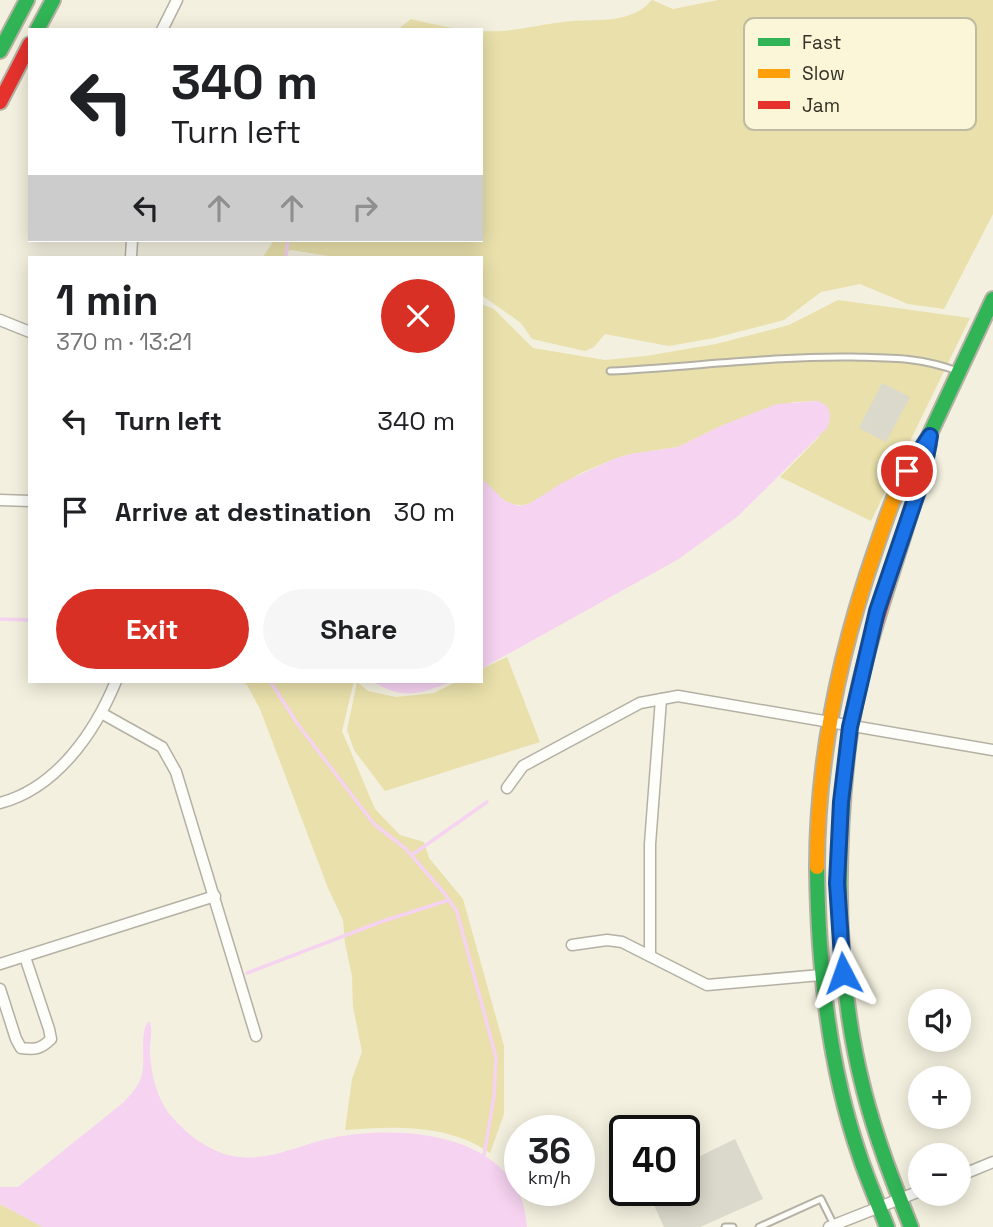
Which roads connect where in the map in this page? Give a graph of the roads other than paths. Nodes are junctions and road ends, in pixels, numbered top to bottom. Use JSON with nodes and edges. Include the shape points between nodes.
{"nodes":[{"id":1,"x":27,"y":0,"type":"edge"},
{"id":2,"x":53,"y":0,"type":"edge"},
{"id":3,"x":177,"y":0,"type":"edge"},
{"id":4,"x":38,"y":28,"type":"edge"},
{"id":5,"x":163,"y":28,"type":"edge"},
{"id":6,"x":28,"y":48,"type":"edge"},
{"id":7,"x":0,"y":51,"type":"edge"},
{"id":8,"x":0,"y":102,"type":"edge"},
{"id":9,"x":993,"y":299,"type":"edge"},
{"id":10,"x":0,"y":320,"type":"edge"},
{"id":11,"x":28,"y":331,"type":"edge"},
{"id":12,"x":610,"y":371,"type":"dead end"},
{"id":13,"x":957,"y":371,"type":"junction"},
{"id":14,"x":930,"y":436,"type":"junction"},
{"id":15,"x":0,"y":500,"type":"edge"},
{"id":16,"x":28,"y":501,"type":"edge"},
{"id":17,"x":115,"y":683,"type":"edge"},
{"id":18,"x":661,"y":699,"type":"junction"},
{"id":19,"x":103,"y":714,"type":"junction"},
{"id":20,"x":828,"y":724,"type":"junction"},
{"id":21,"x":850,"y":727,"type":"junction"},
{"id":22,"x":993,"y":750,"type":"edge"},
{"id":23,"x":507,"y":788,"type":"dead end"},
{"id":24,"x":0,"y":803,"type":"edge"},
{"id":25,"x":215,"y":896,"type":"junction"},
{"id":26,"x":572,"y":945,"type":"dead end"},
{"id":27,"x":650,"y":956,"type":"junction"},
{"id":28,"x":24,"y":957,"type":"junction"},
{"id":29,"x":0,"y":964,"type":"edge"},
{"id":30,"x":843,"y":973,"type":"junction"},
{"id":31,"x":822,"y":974,"type":"junction"},
{"id":32,"x":0,"y":989,"type":"edge"},
{"id":33,"x":256,"y":1036,"type":"dead end"},
{"id":34,"x":993,"y":1162,"type":"edge"},
{"id":35,"x":971,"y":1171,"type":"edge"},
{"id":36,"x":908,"y":1196,"type":"edge"},
{"id":37,"x":898,"y":1200,"type":"junction"},
{"id":38,"x":878,"y":1208,"type":"junction"},
{"id":39,"x":831,"y":1226,"type":"edge"},
{"id":40,"x":725,"y":1227,"type":"edge"},
{"id":41,"x":733,"y":1227,"type":"edge"},
{"id":42,"x":759,"y":1227,"type":"edge"},
{"id":43,"x":887,"y":1227,"type":"edge"},
{"id":44,"x":911,"y":1227,"type":"edge"}],
"edges":[{"from":1,"to":7,"type":"street"},
{"from":2,"to":4,"type":"street"},
{"from":3,"to":5,"type":"street"},
{"from":6,"to":8,"type":"street"},
{"from":9,"to":13,"type":"street"},
{"from":10,"to":11,"type":"street"},
{"from":12,"to":13,"type":"lane","via":[[780,357],[929,360]]},
{"from":13,"to":14,"type":"street"},
{"from":14,"to":20,"type":"street","via":[[907,471],[855,612]]},
{"from":14,"to":21,"type":"street","via":[[922,479],[877,611]]},
{"from":15,"to":16,"type":"street"},
{"from":17,"to":19,"type":"street"},
{"from":18,"to":20,"type":"street","via":[[678,696]]},
{"from":18,"to":23,"type":"street","via":[[640,703],[523,766]]},
{"from":18,"to":27,"type":"street","via":[[650,844]]},
{"from":19,"to":24,"type":"street","via":[[48,779]]},
{"from":19,"to":25,"type":"street","via":[[162,747],[176,772]]},
{"from":20,"to":21,"type":"street"},
{"from":20,"to":31,"type":"street","via":[[818,797]]},
{"from":21,"to":22,"type":"street"},
{"from":21,"to":30,"type":"street","via":[[837,883]]},
{"from":25,"to":28,"type":"street"},
{"from":25,"to":33,"type":"street"},
{"from":26,"to":27,"type":"street","via":[[622,942]]},
{"from":27,"to":31,"type":"street","via":[[707,985]]},
{"from":28,"to":29,"type":"street"},
{"from":28,"to":32,"type":"street","via":[[49,1029],[51,1039],[43,1047],[21,1048]]},
{"from":30,"to":31,"type":"street"},
{"from":30,"to":37,"type":"street","via":[[853,1043]]},
{"from":31,"to":38,"type":"street","via":[[831,1042]]},
{"from":34,"to":35,"type":"street"},
{"from":36,"to":37,"type":"street"},
{"from":37,"to":38,"type":"street"},
{"from":37,"to":44,"type":"street"},
{"from":38,"to":39,"type":"street"},
{"from":38,"to":43,"type":"street"},
{"from":39,"to":42,"type":"lane","via":[[821,1199]]},
{"from":40,"to":41,"type":"lane"}]}
